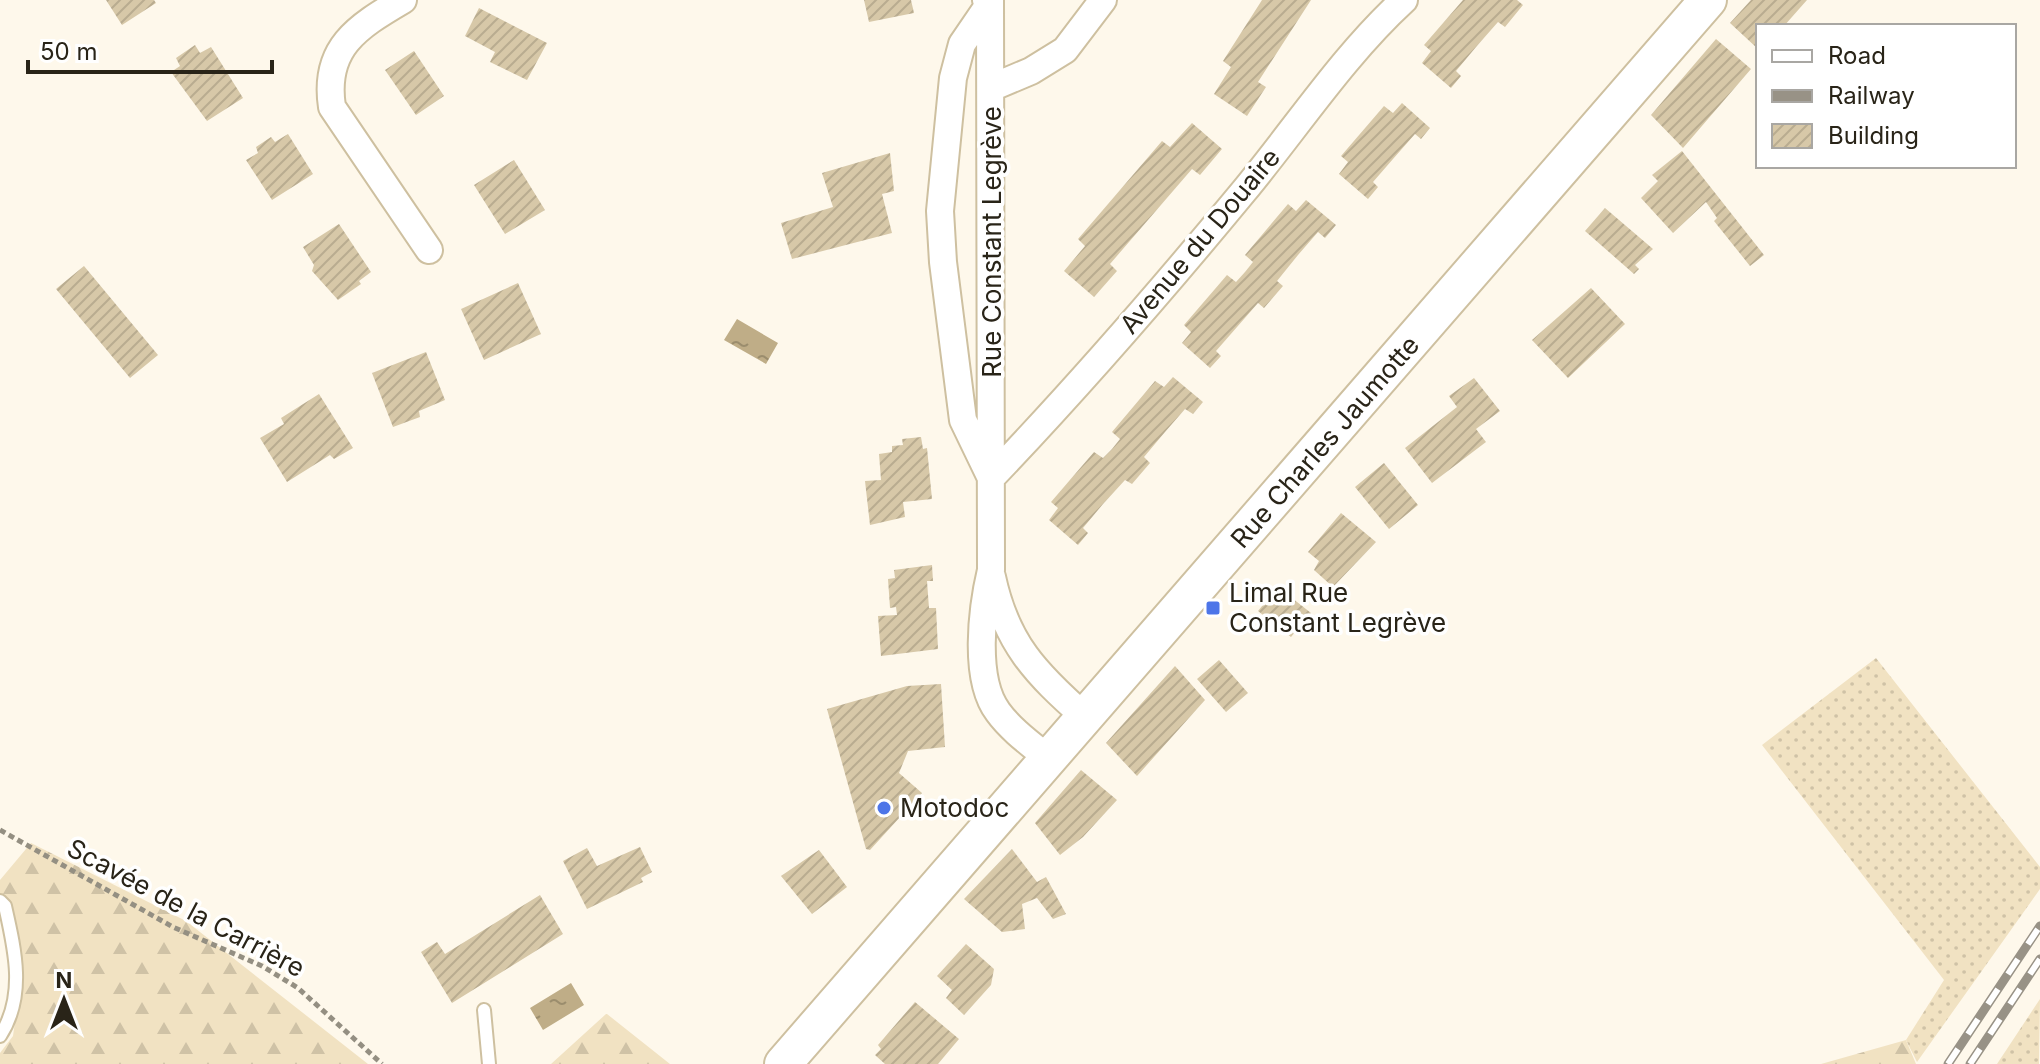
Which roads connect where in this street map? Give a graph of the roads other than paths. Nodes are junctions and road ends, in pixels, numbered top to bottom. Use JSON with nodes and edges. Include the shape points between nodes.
{"nodes":[{"id":1,"x":403,"y":0,"type":"edge"},
{"id":2,"x":1103,"y":0,"type":"edge"},
{"id":3,"x":1382,"y":0,"type":"edge"},
{"id":4,"x":1404,"y":0,"type":"edge"},
{"id":5,"x":1708,"y":0,"type":"edge"},
{"id":6,"x":988,"y":2,"type":"edge"},
{"id":7,"x":1373,"y":28,"type":"junction"},
{"id":8,"x":993,"y":87,"type":"junction"},
{"id":9,"x":429,"y":250,"type":"dead end"},
{"id":10,"x":991,"y":478,"type":"junction"},
{"id":11,"x":991,"y":570,"type":"junction"},
{"id":12,"x":1085,"y":717,"type":"junction"},
{"id":13,"x":1049,"y":759,"type":"junction"},
{"id":14,"x":0,"y":901,"type":"edge"},
{"id":15,"x":484,"y":1010,"type":"dead end"},
{"id":16,"x":0,"y":1036,"type":"edge"},
{"id":17,"x":489,"y":1064,"type":"edge"},
{"id":18,"x":783,"y":1064,"type":"edge"}],
"edges":[{"from":1,"to":9,"type":"street","via":[[343,44],[328,79],[332,107]]},
{"from":2,"to":8,"type":"street","via":[[1065,50]]},
{"from":3,"to":7,"type":"street"},
{"from":4,"to":7,"type":"street","name":"Avenue du Douaire"},
{"from":5,"to":12,"type":"main road","name":"Rue Charles Jaumotte"},
{"from":6,"to":8,"type":"street","name":"Rue Constant Legrève"},
{"from":6,"to":10,"type":"street","name":"Rue Constant Legrève","via":[[962,44],[953,78],[940,211],[963,420]]},
{"from":7,"to":10,"type":"street","name":"Avenue du Douaire","via":[[1244,191]]},
{"from":8,"to":10,"type":"street","name":"Rue Constant Legrève"},
{"from":10,"to":11,"type":"street","name":"Rue Constant Legrève"},
{"from":11,"to":12,"type":"street","name":"Rue Constant Legrève","via":[[1018,648]]},
{"from":11,"to":13,"type":"street","name":"Rue Constant Legrève","via":[[984,601],[987,690],[997,712]]},
{"from":12,"to":13,"type":"main road","name":"Rue Charles Jaumotte"},
{"from":13,"to":18,"type":"main road","name":"Rue Charles Jaumotte"},
{"from":14,"to":16,"type":"lane","via":[[18,964],[11,1019]]},
{"from":15,"to":17,"type":"lane"}]}
